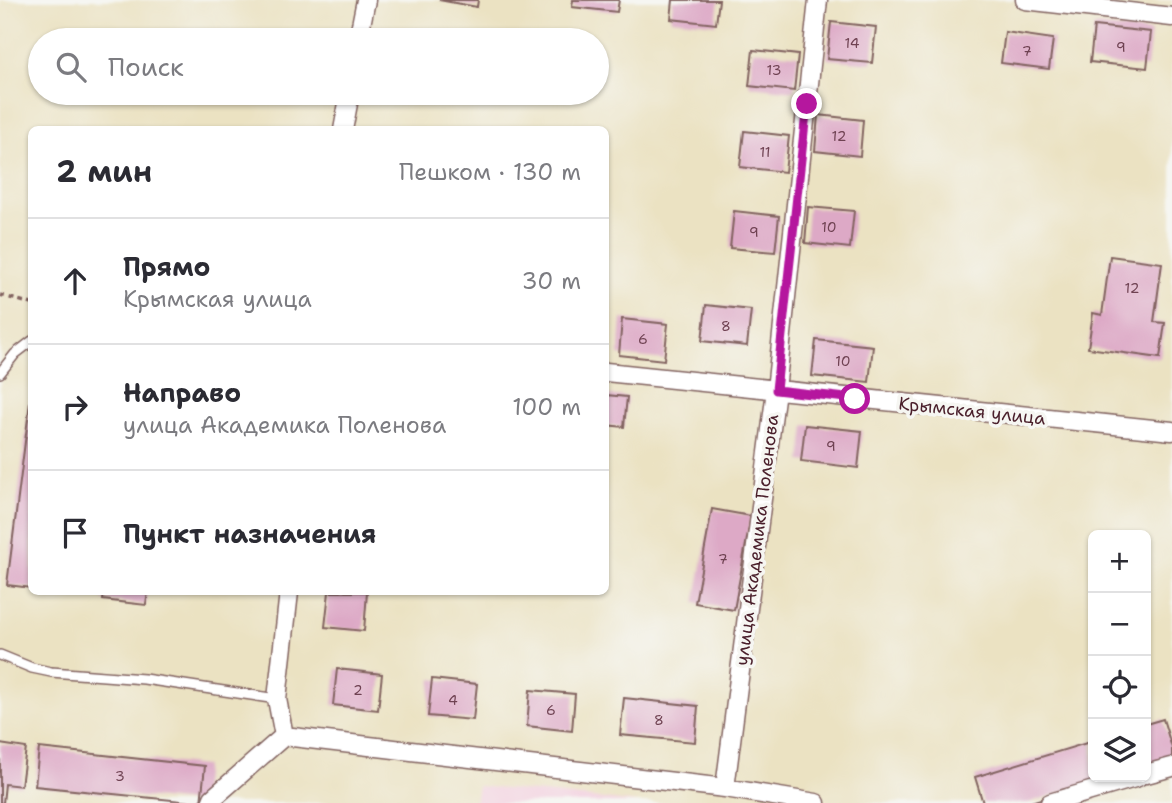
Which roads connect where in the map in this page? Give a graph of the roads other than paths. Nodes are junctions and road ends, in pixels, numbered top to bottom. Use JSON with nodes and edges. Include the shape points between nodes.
{"nodes":[{"id":1,"x":366,"y":0,"type":"edge"},
{"id":2,"x":818,"y":0,"type":"edge"},
{"id":3,"x":1025,"y":0,"type":"edge"},
{"id":4,"x":1172,"y":16,"type":"edge"},
{"id":5,"x":360,"y":28,"type":"edge"},
{"id":6,"x":347,"y":105,"type":"edge"},
{"id":7,"x":344,"y":126,"type":"edge"},
{"id":8,"x":28,"y":344,"type":"edge"},
{"id":9,"x":609,"y":372,"type":"edge"},
{"id":10,"x":0,"y":373,"type":"edge"},
{"id":11,"x":776,"y":390,"type":"junction"},
{"id":12,"x":1172,"y":431,"type":"edge"},
{"id":13,"x":289,"y":595,"type":"edge"},
{"id":14,"x":0,"y":655,"type":"edge"},
{"id":15,"x":277,"y":699,"type":"junction"},
{"id":16,"x":284,"y":736,"type":"junction"},
{"id":17,"x":1172,"y":767,"type":"edge"},
{"id":18,"x":1151,"y":773,"type":"edge"},
{"id":19,"x":1121,"y":782,"type":"edge"},
{"id":20,"x":725,"y":789,"type":"junction"},
{"id":21,"x":211,"y":803,"type":"edge"},
{"id":22,"x":816,"y":803,"type":"edge"},
{"id":23,"x":1050,"y":803,"type":"edge"}],
"edges":[{"from":1,"to":5,"type":"street"},
{"from":2,"to":11,"type":"street","name":"улица Академика Поленова"},
{"from":3,"to":4,"type":"street"},
{"from":6,"to":7,"type":"street"},
{"from":8,"to":10,"type":"lane"},
{"from":9,"to":11,"type":"street","name":"Крымская улица"},
{"from":11,"to":12,"type":"street","name":"Крымская улица"},
{"from":11,"to":20,"type":"street","name":"улица Академика Поленова"},
{"from":13,"to":15,"type":"street"},
{"from":14,"to":15,"type":"lane","via":[[51,672],[144,679]]},
{"from":15,"to":16,"type":"street"},
{"from":16,"to":20,"type":"street"},
{"from":16,"to":21,"type":"street"},
{"from":17,"to":18,"type":"street"},
{"from":19,"to":23,"type":"street"},
{"from":20,"to":22,"type":"street"}]}
